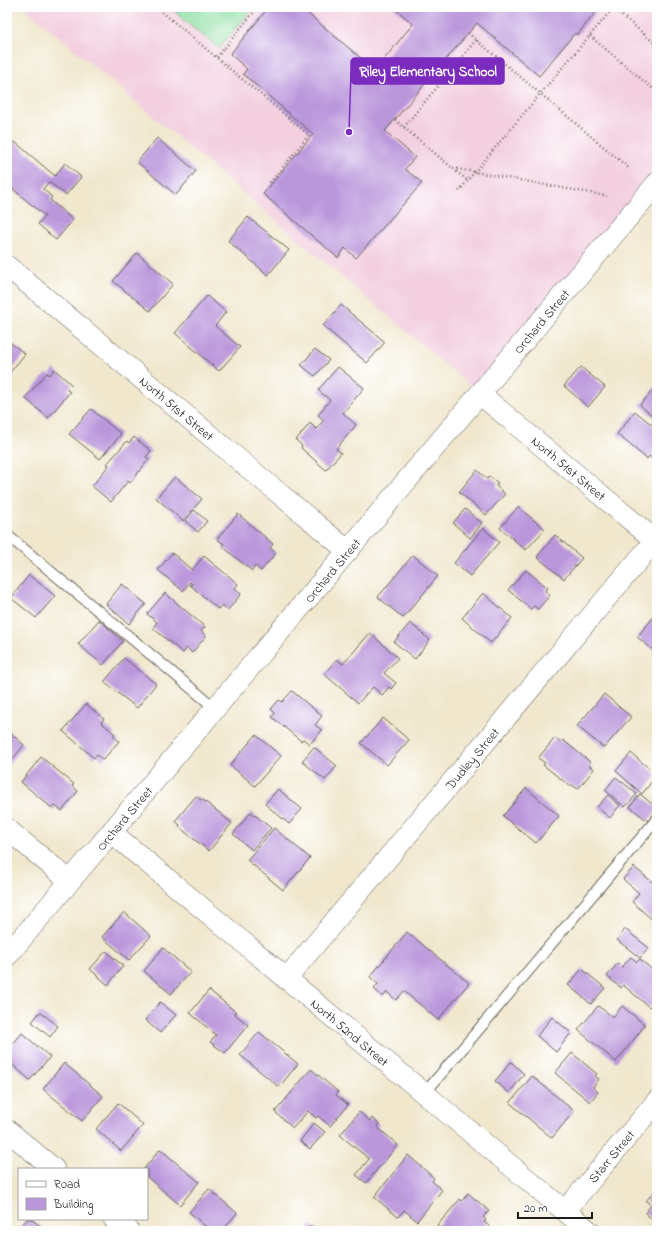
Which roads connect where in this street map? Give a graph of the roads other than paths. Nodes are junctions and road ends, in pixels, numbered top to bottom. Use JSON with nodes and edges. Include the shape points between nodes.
{"nodes":[{"id":1,"x":657,"y":183,"type":"edge"},
{"id":2,"x":7,"y":266,"type":"edge"},
{"id":3,"x":480,"y":394,"type":"junction"},
{"id":4,"x":7,"y":535,"type":"edge"},
{"id":5,"x":656,"y":540,"type":"edge"},
{"id":6,"x":348,"y":551,"type":"junction"},
{"id":7,"x":215,"y":708,"type":"junction"},
{"id":8,"x":657,"y":819,"type":"edge"},
{"id":9,"x":7,"y":829,"type":"edge"},
{"id":10,"x":111,"y":832,"type":"junction"},
{"id":11,"x":70,"y":881,"type":"junction"},
{"id":12,"x":7,"y":956,"type":"edge"},
{"id":13,"x":286,"y":979,"type":"junction"},
{"id":14,"x":424,"y":1094,"type":"junction"},
{"id":15,"x":657,"y":1101,"type":"edge"},
{"id":16,"x":7,"y":1130,"type":"edge"},
{"id":17,"x":53,"y":1168,"type":"edge"},
{"id":18,"x":565,"y":1211,"type":"junction"},
{"id":19,"x":115,"y":1220,"type":"edge"},
{"id":20,"x":128,"y":1231,"type":"edge"},
{"id":21,"x":589,"y":1231,"type":"edge"}],
"edges":[{"from":1,"to":3,"type":"street","name":"Orchard Street"},
{"from":2,"to":6,"type":"street","name":"North 51st Street"},
{"from":3,"to":5,"type":"street","name":"North 51st Street"},
{"from":3,"to":6,"type":"street","name":"Orchard Street"},
{"from":4,"to":7,"type":"lane"},
{"from":5,"to":13,"type":"street","name":"Dudley Street"},
{"from":6,"to":7,"type":"street","name":"Orchard Street"},
{"from":7,"to":10,"type":"street","name":"Orchard Street"},
{"from":8,"to":14,"type":"lane"},
{"from":9,"to":11,"type":"street"},
{"from":10,"to":11,"type":"street","name":"Orchard Street"},
{"from":10,"to":13,"type":"street","name":"North 52nd Street"},
{"from":11,"to":12,"type":"street","name":"Orchard Street"},
{"from":13,"to":14,"type":"street","name":"North 52nd Street"},
{"from":14,"to":18,"type":"street","name":"North 52nd Street"},
{"from":15,"to":18,"type":"street","name":"Starr Street"},
{"from":16,"to":17,"type":"street"},
{"from":18,"to":21,"type":"street","name":"North 52nd Street"},
{"from":19,"to":20,"type":"street"}]}
